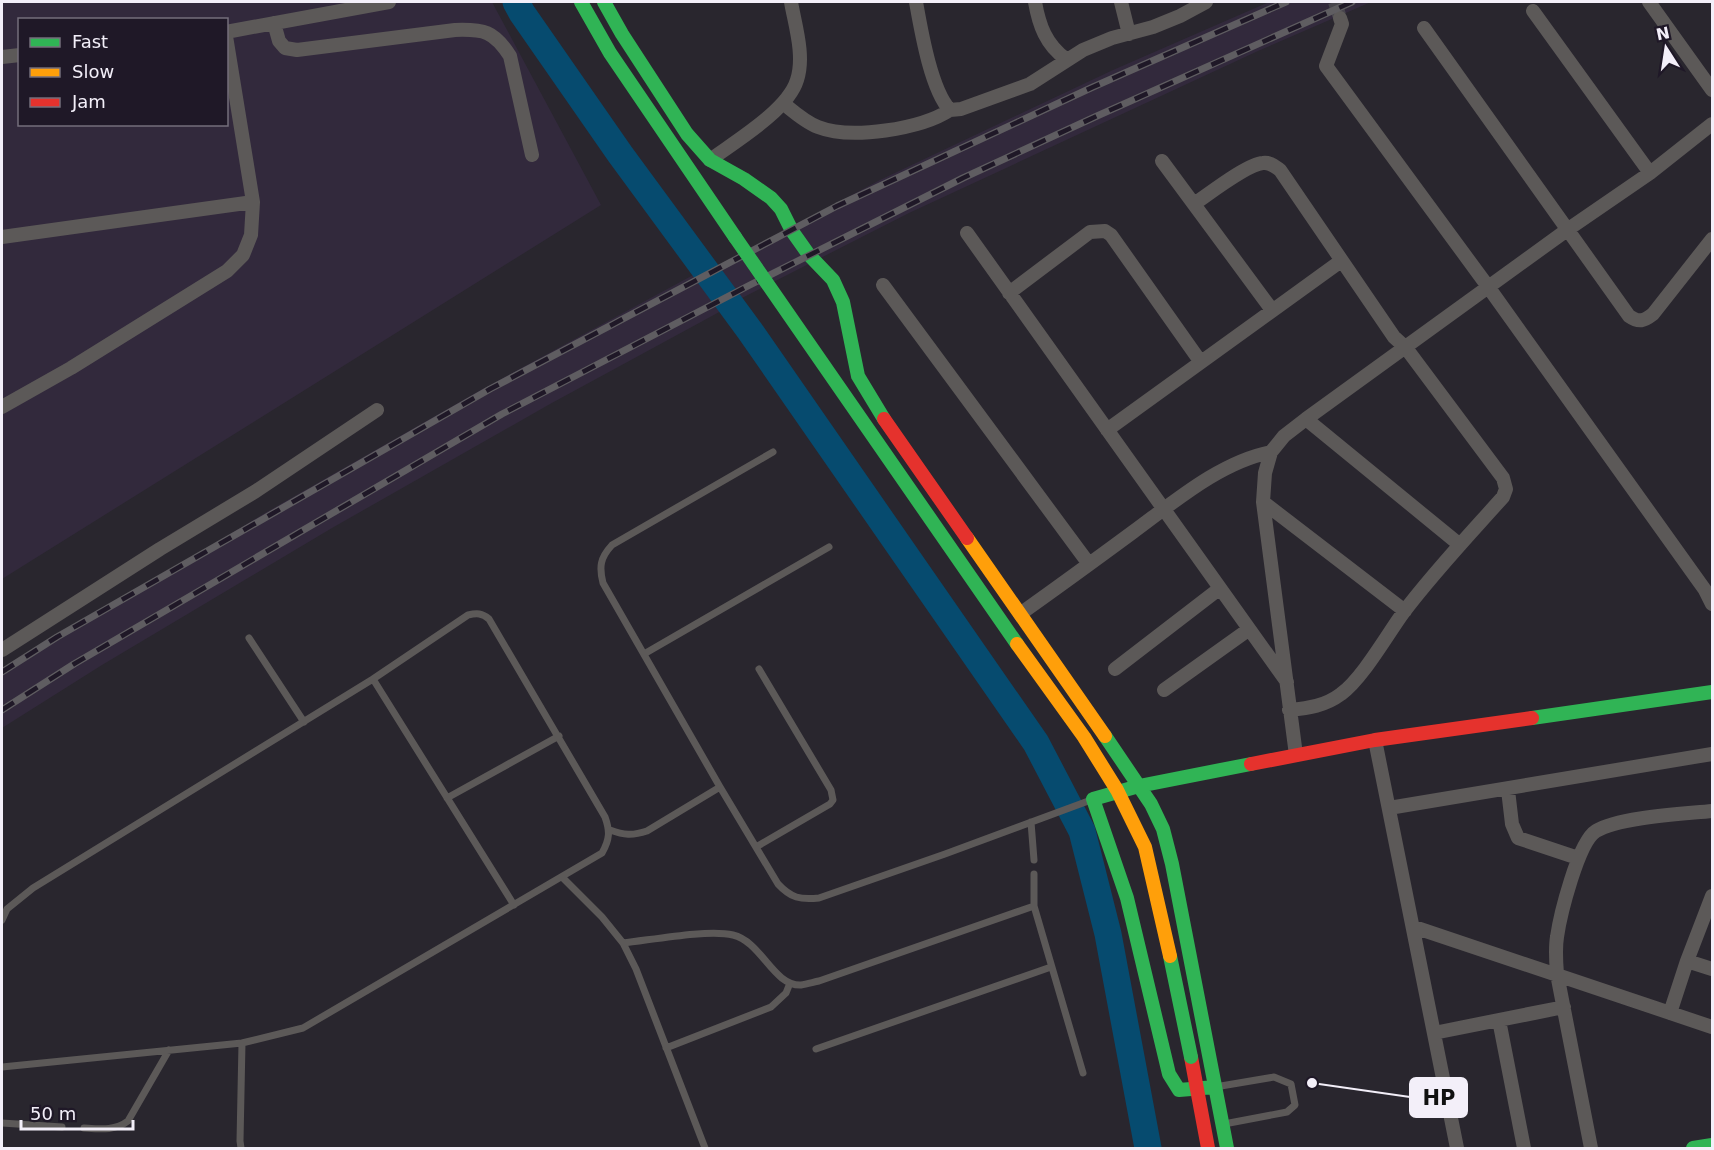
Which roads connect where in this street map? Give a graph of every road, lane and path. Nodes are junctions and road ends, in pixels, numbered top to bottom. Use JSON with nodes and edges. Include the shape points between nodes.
{"nodes":[{"id":1,"x":389,"y":2,"type":"edge"},
{"id":2,"x":581,"y":2,"type":"edge"},
{"id":3,"x":604,"y":2,"type":"edge"},
{"id":4,"x":791,"y":2,"type":"edge"},
{"id":5,"x":916,"y":2,"type":"edge"},
{"id":6,"x":1035,"y":2,"type":"edge"},
{"id":7,"x":1121,"y":2,"type":"edge"},
{"id":8,"x":1206,"y":2,"type":"edge"},
{"id":9,"x":1649,"y":2,"type":"edge"},
{"id":10,"x":1533,"y":11,"type":"dead end"},
{"id":11,"x":1340,"y":18,"type":"tunnel mouth"},
{"id":12,"x":274,"y":23,"type":"junction"},
{"id":13,"x":1424,"y":28,"type":"dead end"},
{"id":14,"x":228,"y":34,"type":"edge"},
{"id":15,"x":1129,"y":34,"type":"junction"},
{"id":16,"x":228,"y":46,"type":"edge"},
{"id":17,"x":18,"y":55,"type":"edge"},
{"id":18,"x":2,"y":57,"type":"edge"},
{"id":19,"x":1066,"y":59,"type":"junction"},
{"id":20,"x":1713,"y":90,"type":"edge"},
{"id":21,"x":783,"y":104,"type":"junction"},
{"id":22,"x":950,"y":110,"type":"junction"},
{"id":23,"x":1713,"y":124,"type":"edge"},
{"id":24,"x":532,"y":155,"type":"dead end"},
{"id":25,"x":710,"y":160,"type":"junction"},
{"id":26,"x":1162,"y":161,"type":"dead end"},
{"id":27,"x":1650,"y":173,"type":"junction"},
{"id":28,"x":253,"y":202,"type":"junction"},
{"id":29,"x":1194,"y":204,"type":"junction"},
{"id":30,"x":1567,"y":230,"type":"junction"},
{"id":31,"x":967,"y":233,"type":"dead end"},
{"id":32,"x":2,"y":237,"type":"edge"},
{"id":33,"x":1713,"y":239,"type":"edge"},
{"id":34,"x":1341,"y":261,"type":"junction"},
{"id":35,"x":883,"y":285,"type":"dead end"},
{"id":36,"x":1489,"y":288,"type":"junction"},
{"id":37,"x":1009,"y":293,"type":"junction"},
{"id":38,"x":1272,"y":310,"type":"junction"},
{"id":39,"x":1406,"y":348,"type":"junction"},
{"id":40,"x":1200,"y":362,"type":"junction"},
{"id":41,"x":2,"y":407,"type":"edge"},
{"id":42,"x":377,"y":410,"type":"dead end"},
{"id":43,"x":1306,"y":419,"type":"junction"},
{"id":44,"x":1107,"y":430,"type":"junction"},
{"id":45,"x":773,"y":452,"type":"dead end"},
{"id":46,"x":1271,"y":452,"type":"junction"},
{"id":47,"x":1263,"y":502,"type":"junction"},
{"id":48,"x":1164,"y":509,"type":"junction"},
{"id":49,"x":1460,"y":545,"type":"junction"},
{"id":50,"x":829,"y":547,"type":"dead end"},
{"id":51,"x":1089,"y":564,"type":"junction"},
{"id":52,"x":1219,"y":590,"type":"junction"},
{"id":53,"x":1713,"y":604,"type":"edge"},
{"id":54,"x":1405,"y":611,"type":"junction"},
{"id":55,"x":1020,"y":614,"type":"junction"},
{"id":56,"x":1248,"y":630,"type":"junction"},
{"id":57,"x":249,"y":638,"type":"dead end"},
{"id":58,"x":2,"y":651,"type":"edge"},
{"id":59,"x":644,"y":654,"type":"junction"},
{"id":60,"x":759,"y":669,"type":"dead end"},
{"id":61,"x":1115,"y":669,"type":"dead end"},
{"id":62,"x":373,"y":679,"type":"junction"},
{"id":63,"x":1287,"y":682,"type":"junction"},
{"id":64,"x":1164,"y":690,"type":"dead end"},
{"id":65,"x":1713,"y":692,"type":"edge"},
{"id":66,"x":1289,"y":710,"type":"junction"},
{"id":67,"x":304,"y":722,"type":"junction"},
{"id":68,"x":558,"y":736,"type":"junction"},
{"id":69,"x":1375,"y":740,"type":"junction"},
{"id":70,"x":1713,"y":754,"type":"edge"},
{"id":71,"x":1296,"y":755,"type":"junction"},
{"id":72,"x":1139,"y":786,"type":"junction"},
{"id":73,"x":720,"y":787,"type":"junction"},
{"id":74,"x":1508,"y":790,"type":"junction"},
{"id":75,"x":447,"y":798,"type":"junction"},
{"id":76,"x":1086,"y":801,"type":"junction"},
{"id":77,"x":1389,"y":808,"type":"junction"},
{"id":78,"x":1713,"y":811,"type":"edge"},
{"id":79,"x":1031,"y":822,"type":"junction"},
{"id":80,"x":610,"y":830,"type":"junction"},
{"id":81,"x":756,"y":847,"type":"junction"},
{"id":82,"x":1578,"y":858,"type":"junction"},
{"id":83,"x":1034,"y":861,"type":"dead end"},
{"id":84,"x":1034,"y":874,"type":"dead end"},
{"id":85,"x":562,"y":877,"type":"junction"},
{"id":86,"x":1713,"y":896,"type":"edge"},
{"id":87,"x":514,"y":905,"type":"junction"},
{"id":88,"x":1035,"y":906,"type":"junction"},
{"id":89,"x":1710,"y":913,"type":"edge"},
{"id":90,"x":2,"y":920,"type":"edge"},
{"id":91,"x":1414,"y":927,"type":"junction"},
{"id":92,"x":623,"y":943,"type":"junction"},
{"id":93,"x":1687,"y":961,"type":"junction"},
{"id":94,"x":1051,"y":967,"type":"junction"},
{"id":95,"x":1713,"y":969,"type":"edge"},
{"id":96,"x":1557,"y":974,"type":"junction"},
{"id":97,"x":790,"y":983,"type":"junction"},
{"id":98,"x":1564,"y":1007,"type":"junction"},
{"id":99,"x":1671,"y":1013,"type":"junction"},
{"id":100,"x":1499,"y":1020,"type":"junction"},
{"id":101,"x":1713,"y":1027,"type":"edge"},
{"id":102,"x":1434,"y":1033,"type":"junction"},
{"id":103,"x":242,"y":1043,"type":"junction"},
{"id":104,"x":666,"y":1048,"type":"junction"},
{"id":105,"x":816,"y":1048,"type":"dead end"},
{"id":106,"x":169,"y":1050,"type":"junction"},
{"id":107,"x":2,"y":1067,"type":"edge"},
{"id":108,"x":1083,"y":1073,"type":"dead end"},
{"id":109,"x":1215,"y":1087,"type":"junction"},
{"id":110,"x":1197,"y":1090,"type":"junction"},
{"id":111,"x":2,"y":1123,"type":"edge"},
{"id":112,"x":1222,"y":1124,"type":"junction"},
{"id":113,"x":62,"y":1126,"type":"dead end"},
{"id":114,"x":84,"y":1128,"type":"dead end"},
{"id":115,"x":1713,"y":1145,"type":"edge"},
{"id":116,"x":241,"y":1149,"type":"edge"},
{"id":117,"x":705,"y":1149,"type":"edge"},
{"id":118,"x":1208,"y":1149,"type":"edge"},
{"id":119,"x":1227,"y":1149,"type":"edge"},
{"id":120,"x":1457,"y":1149,"type":"edge"},
{"id":121,"x":1524,"y":1149,"type":"edge"},
{"id":122,"x":1591,"y":1149,"type":"edge"},
{"id":123,"x":1692,"y":1149,"type":"edge"}],
"edges":[{"from":1,"to":12,"type":"street"},
{"from":2,"to":110,"type":"street","bridge":true,"via":[[610,53],[1117,790],[1144,847]]},
{"from":3,"to":25,"type":"street","via":[[687,134]]},
{"from":4,"to":21,"type":"street","via":[[798,42],[798,79]]},
{"from":5,"to":22,"type":"street","via":[[942,102]]},
{"from":6,"to":19,"type":"street","via":[[1044,34]]},
{"from":7,"to":15,"type":"street"},
{"from":8,"to":15,"type":"street"},
{"from":9,"to":20,"type":"street"},
{"from":10,"to":27,"type":"street"},
{"from":11,"to":36,"type":"street","via":[[1342,24],[1326,66]]},
{"from":12,"to":14,"type":"street"},
{"from":12,"to":24,"type":"street","via":[[279,41],[285,48],[297,50],[455,30],[476,29],[492,34],[510,56]]},
{"from":13,"to":30,"type":"street"},
{"from":15,"to":19,"type":"street"},
{"from":16,"to":28,"type":"street"},
{"from":17,"to":18,"type":"street"},
{"from":19,"to":22,"type":"street","via":[[1030,84]]},
{"from":21,"to":22,"type":"street","via":[[816,126],[849,132],[902,128]]},
{"from":21,"to":25,"type":"street"},
{"from":23,"to":27,"type":"street"},
{"from":25,"to":55,"type":"street","via":[[771,198],[809,255],[832,280],[843,302],[863,387]]},
{"from":26,"to":29,"type":"street"},
{"from":27,"to":30,"type":"street"},
{"from":28,"to":32,"type":"street"},
{"from":28,"to":41,"type":"street","via":[[251,235],[243,255],[227,271]]},
{"from":29,"to":34,"type":"street","via":[[1251,166],[1272,164],[1280,170]]},
{"from":29,"to":38,"type":"street"},
{"from":30,"to":33,"type":"street","via":[[1636,321],[1653,314]]},
{"from":30,"to":36,"type":"street"},
{"from":31,"to":37,"type":"street"},
{"from":34,"to":38,"type":"street"},
{"from":34,"to":39,"type":"street"},
{"from":35,"to":51,"type":"street"},
{"from":36,"to":39,"type":"street"},
{"from":36,"to":53,"type":"street"},
{"from":37,"to":40,"type":"street","via":[[1090,232],[1105,231]]},
{"from":37,"to":44,"type":"street"},
{"from":38,"to":40,"type":"street"},
{"from":39,"to":43,"type":"street"},
{"from":39,"to":49,"type":"street","via":[[1503,478],[1503,497]]},
{"from":40,"to":44,"type":"street"},
{"from":42,"to":58,"type":"street"},
{"from":43,"to":46,"type":"street"},
{"from":43,"to":49,"type":"street"},
{"from":44,"to":48,"type":"street"},
{"from":45,"to":59,"type":"lane","via":[[618,541],[602,556],[603,583]]},
{"from":46,"to":47,"type":"street"},
{"from":46,"to":48,"type":"street","via":[[1229,465]]},
{"from":47,"to":54,"type":"street"},
{"from":47,"to":63,"type":"street"},
{"from":48,"to":51,"type":"street"},
{"from":48,"to":52,"type":"street"},
{"from":49,"to":54,"type":"street"},
{"from":50,"to":59,"type":"lane"},
{"from":51,"to":55,"type":"street"},
{"from":52,"to":56,"type":"street"},
{"from":52,"to":61,"type":"street"},
{"from":54,"to":66,"type":"street","via":[[1344,692],[1317,707]]},
{"from":55,"to":72,"type":"street"},
{"from":56,"to":63,"type":"street"},
{"from":56,"to":64,"type":"street"},
{"from":57,"to":67,"type":"lane"},
{"from":59,"to":73,"type":"lane"},
{"from":60,"to":81,"type":"lane","via":[[831,790],[833,800]]},
{"from":62,"to":67,"type":"lane"},
{"from":62,"to":68,"type":"lane","via":[[468,615],[483,614]]},
{"from":62,"to":75,"type":"lane"},
{"from":63,"to":66,"type":"street"},
{"from":65,"to":69,"type":"street"},
{"from":66,"to":71,"type":"street"},
{"from":67,"to":90,"type":"lane","via":[[33,888],[8,909]]},
{"from":68,"to":75,"type":"lane"},
{"from":68,"to":80,"type":"lane"},
{"from":69,"to":71,"type":"street"},
{"from":69,"to":77,"type":"street"},
{"from":70,"to":74,"type":"street"},
{"from":71,"to":72,"type":"street"},
{"from":72,"to":76,"type":"street"},
{"from":72,"to":109,"type":"street","via":[[1163,830],[1172,864]]},
{"from":73,"to":80,"type":"lane","via":[[647,831],[623,835]]},
{"from":73,"to":81,"type":"lane"},
{"from":74,"to":77,"type":"street"},
{"from":74,"to":82,"type":"street","via":[[1512,824],[1518,838]]},
{"from":75,"to":87,"type":"lane"},
{"from":76,"to":79,"type":"lane"},
{"from":76,"to":110,"type":"street","via":[[1127,898],[1169,1074],[1179,1090]]},
{"from":77,"to":91,"type":"street"},
{"from":78,"to":82,"type":"street","via":[[1622,822],[1594,832]]},
{"from":79,"to":81,"type":"lane","via":[[819,898],[801,900],[778,884]]},
{"from":79,"to":83,"type":"lane"},
{"from":80,"to":85,"type":"lane","via":[[602,853]]},
{"from":82,"to":96,"type":"street","via":[[1557,935]]},
{"from":84,"to":88,"type":"lane"},
{"from":85,"to":87,"type":"lane"},
{"from":85,"to":92,"type":"lane"},
{"from":86,"to":89,"type":"street"},
{"from":87,"to":103,"type":"lane","via":[[303,1028]]},
{"from":88,"to":94,"type":"lane"},
{"from":88,"to":97,"type":"lane","via":[[819,981]]},
{"from":89,"to":93,"type":"street"},
{"from":91,"to":96,"type":"street"},
{"from":91,"to":102,"type":"street"},
{"from":92,"to":97,"type":"lane","via":[[733,935],[748,941]]},
{"from":92,"to":104,"type":"lane"},
{"from":93,"to":95,"type":"street"},
{"from":93,"to":99,"type":"street"},
{"from":94,"to":105,"type":"lane"},
{"from":94,"to":108,"type":"lane"},
{"from":96,"to":98,"type":"street"},
{"from":96,"to":99,"type":"street"},
{"from":97,"to":104,"type":"lane","via":[[786,993],[771,1007]]},
{"from":98,"to":100,"type":"street"},
{"from":98,"to":122,"type":"street"},
{"from":99,"to":101,"type":"street"},
{"from":100,"to":102,"type":"street"},
{"from":100,"to":121,"type":"street"},
{"from":102,"to":120,"type":"street"},
{"from":103,"to":106,"type":"lane"},
{"from":103,"to":116,"type":"lane"},
{"from":104,"to":117,"type":"lane"},
{"from":106,"to":107,"type":"lane"},
{"from":106,"to":114,"type":"lane","via":[[128,1120],[114,1128]]},
{"from":109,"to":110,"type":"street"},
{"from":109,"to":112,"type":"street"},
{"from":109,"to":112,"type":"lane","via":[[1274,1077],[1291,1083],[1295,1105],[1287,1112]]},
{"from":110,"to":118,"type":"street"},
{"from":111,"to":113,"type":"lane"},
{"from":112,"to":119,"type":"street"},
{"from":115,"to":123,"type":"street"}]}
